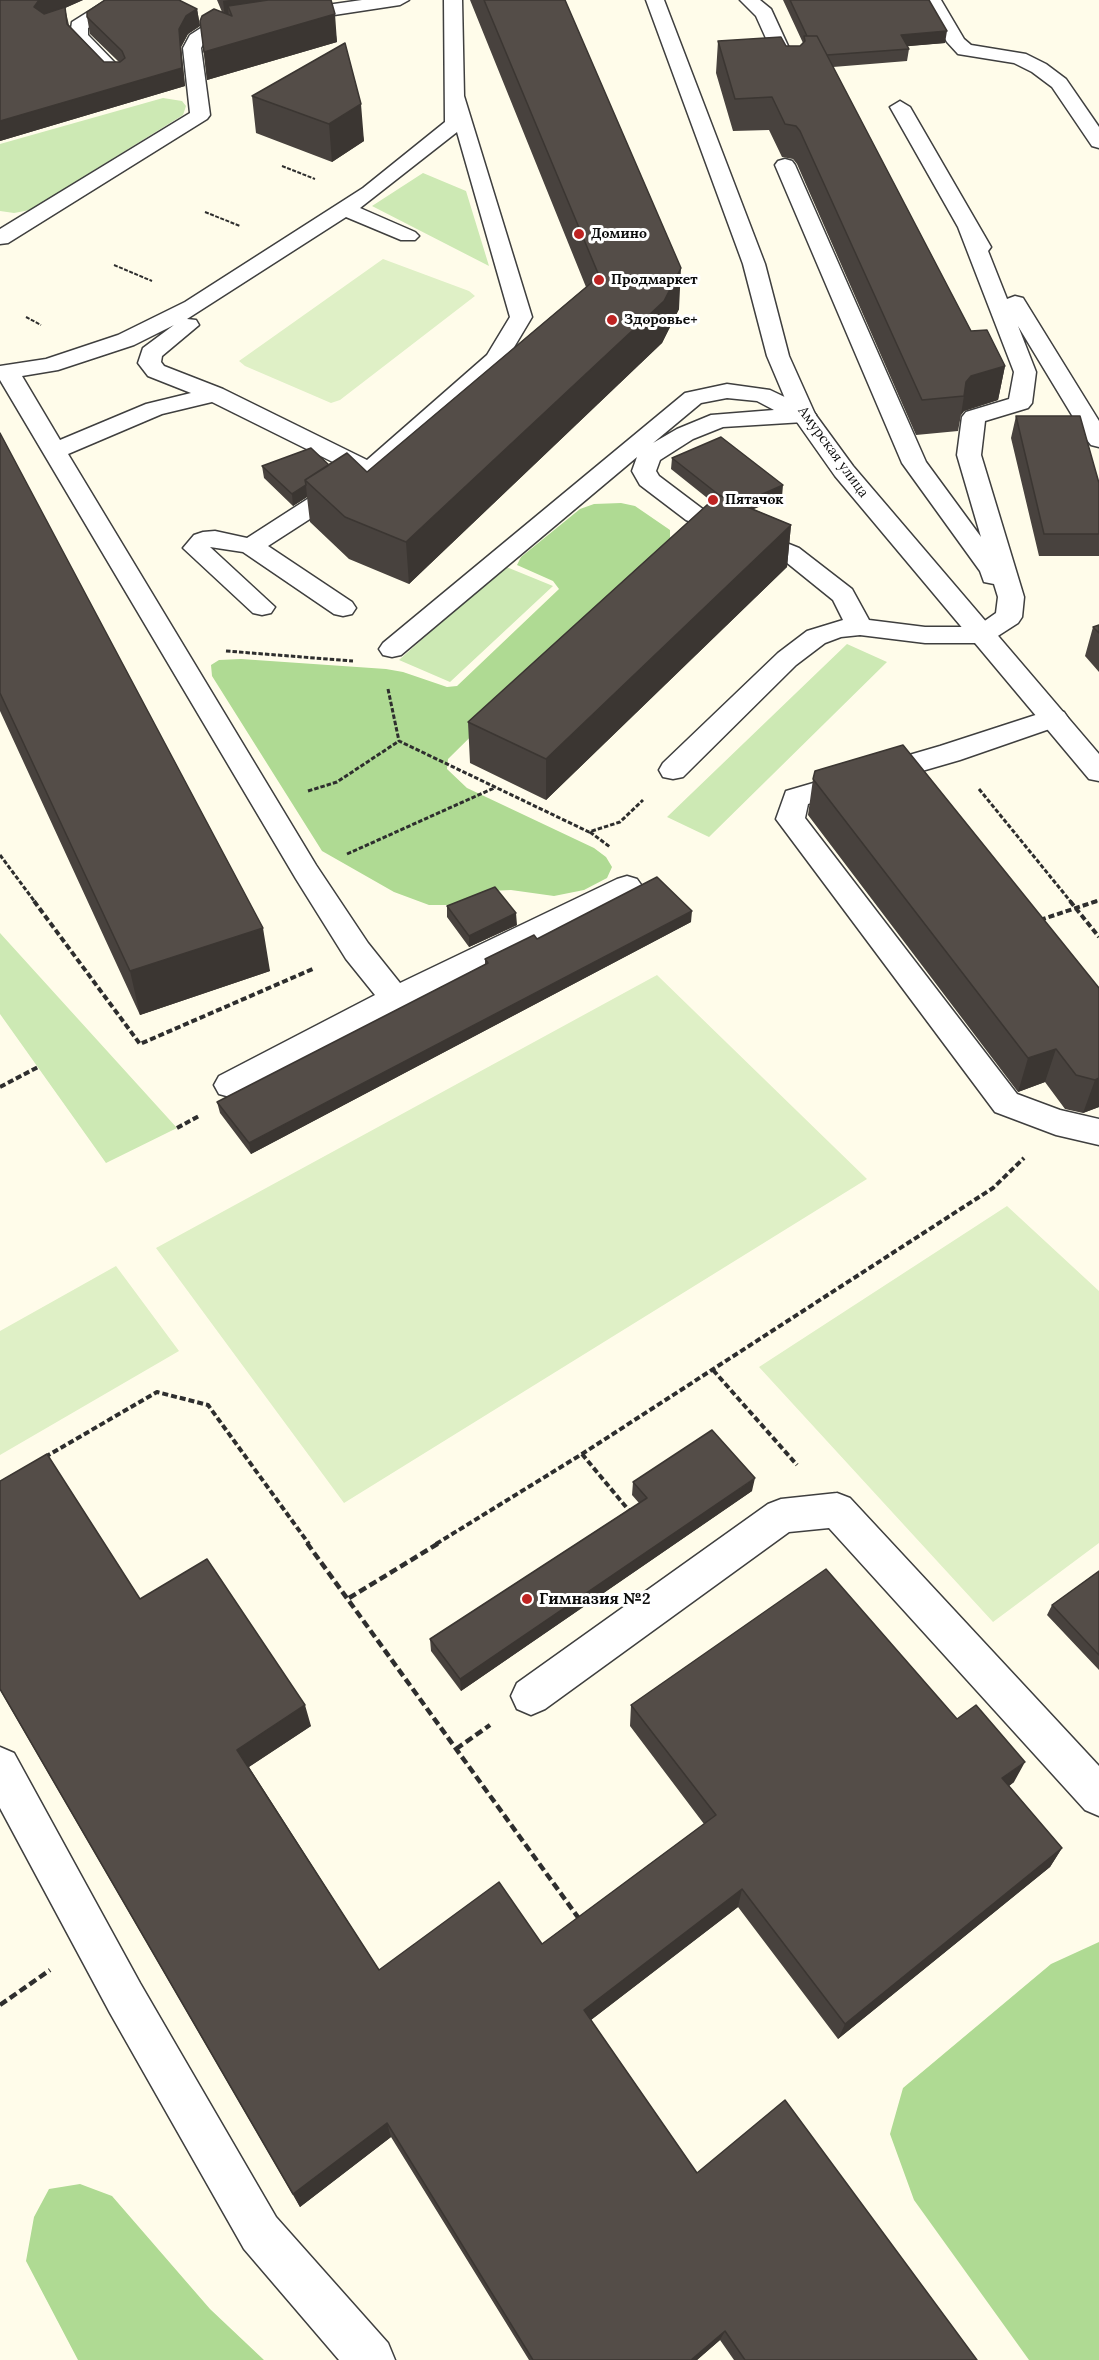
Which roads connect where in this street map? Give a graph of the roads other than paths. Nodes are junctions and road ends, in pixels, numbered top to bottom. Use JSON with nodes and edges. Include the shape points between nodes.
{"nodes":[{"id":1,"x":105,"y":0,"type":"edge"},
{"id":2,"x":120,"y":0,"type":"edge"},
{"id":3,"x":400,"y":0,"type":"edge"},
{"id":4,"x":453,"y":0,"type":"edge"},
{"id":5,"x":655,"y":0,"type":"edge"},
{"id":6,"x":749,"y":0,"type":"edge"},
{"id":7,"x":932,"y":0,"type":"edge"},
{"id":8,"x":58,"y":20,"type":"edge"},
{"id":9,"x":790,"y":72,"type":"edge"},
{"id":10,"x":116,"y":74,"type":"edge"},
{"id":11,"x":455,"y":89,"type":"junction"},
{"id":12,"x":900,"y":107,"type":"dead end"},
{"id":13,"x":1099,"y":142,"type":"edge"},
{"id":14,"x":785,"y":165,"type":"edge"},
{"id":15,"x":346,"y":209,"type":"junction"},
{"id":16,"x":968,"y":228,"type":"junction"},
{"id":17,"x":408,"y":236,"type":"dead end"},
{"id":18,"x":0,"y":238,"type":"edge"},
{"id":19,"x":193,"y":307,"type":"junction"},
{"id":20,"x":4,"y":373,"type":"edge"},
{"id":21,"x":215,"y":394,"type":"junction"},
{"id":22,"x":804,"y":415,"type":"junction"},
{"id":23,"x":1099,"y":440,"type":"edge"},
{"id":24,"x":55,"y":451,"type":"junction"},
{"id":25,"x":369,"y":470,"type":"junction"},
{"id":26,"x":251,"y":546,"type":"junction"},
{"id":27,"x":262,"y":607,"type":"dead end"},
{"id":28,"x":343,"y":608,"type":"dead end"},
{"id":29,"x":860,"y":627,"type":"junction"},
{"id":30,"x":976,"y":630,"type":"junction"},
{"id":31,"x":392,"y":649,"type":"dead end"},
{"id":32,"x":1054,"y":718,"type":"junction"},
{"id":33,"x":673,"y":770,"type":"road end"},
{"id":34,"x":1099,"y":772,"type":"edge"},
{"id":35,"x":627,"y":886,"type":"dead end"},
{"id":36,"x":395,"y":998,"type":"junction"},
{"id":37,"x":230,"y":1084,"type":"dead end"},
{"id":38,"x":1099,"y":1132,"type":"edge"},
{"id":39,"x":531,"y":1696,"type":"dead end"},
{"id":40,"x":0,"y":1767,"type":"edge"},
{"id":41,"x":1099,"y":1796,"type":"edge"},
{"id":42,"x":371,"y":2360,"type":"edge"}],
"edges":[{"from":1,"to":8,"type":"street"},
{"from":2,"to":10,"type":"street","via":[[79,26],[79,36]]},
{"from":3,"to":18,"type":"street","via":[[242,22],[211,30],[197,39],[192,48],[200,115]]},
{"from":4,"to":11,"type":"street"},
{"from":5,"to":22,"type":"street","name":"Амурская улица","via":[[754,264],[778,356]]},
{"from":6,"to":9,"type":"street","via":[[764,13]]},
{"from":7,"to":13,"type":"street","via":[[956,42],[965,50],[1019,58],[1059,83]]},
{"from":11,"to":15,"type":"street","via":[[455,124]]},
{"from":11,"to":25,"type":"street","via":[[521,317],[496,359]]},
{"from":12,"to":16,"type":"street"},
{"from":14,"to":30,"type":"street","via":[[914,463],[993,571],[991,607]]},
{"from":15,"to":17,"type":"street"},
{"from":15,"to":19,"type":"street"},
{"from":16,"to":23,"type":"street"},
{"from":16,"to":30,"type":"street","via":[[1025,372],[1020,403],[974,417],[969,455],[1011,597],[1009,617]]},
{"from":19,"to":20,"type":"street","via":[[126,340],[50,365]]},
{"from":19,"to":21,"type":"street","via":[[197,312],[192,321],[151,353],[149,363],[156,371]]},
{"from":20,"to":24,"type":"street"},
{"from":21,"to":24,"type":"street","via":[[154,409]]},
{"from":21,"to":25,"type":"street"},
{"from":22,"to":29,"type":"street","via":[[719,420],[685,434],[649,456],[644,471],[649,480],[695,515],[790,553],[843,595]]},
{"from":22,"to":30,"type":"street","name":"Амурская улица","via":[[844,471]]},
{"from":22,"to":31,"type":"street","via":[[762,395],[727,391],[693,398]]},
{"from":24,"to":36,"type":"street","via":[[306,872],[357,951]]},
{"from":25,"to":26,"type":"street"},
{"from":26,"to":27,"type":"street","via":[[215,539],[203,540],[196,548]]},
{"from":26,"to":28,"type":"street"},
{"from":29,"to":30,"type":"street","via":[[925,635]]},
{"from":29,"to":33,"type":"street","via":[[837,629],[816,637],[787,659]]},
{"from":30,"to":32,"type":"street","name":"Амурская улица"},
{"from":32,"to":34,"type":"street","name":"Амурская улица"},
{"from":32,"to":38,"type":"street","via":[[796,798],[790,819],[1006,1103],[1056,1122]]},
{"from":35,"to":36,"type":"street"},
{"from":36,"to":37,"type":"street"},
{"from":39,"to":41,"type":"street","via":[[781,1516],[837,1510]]},
{"from":40,"to":42,"type":"street","via":[[125,1998],[261,2233]]}]}
